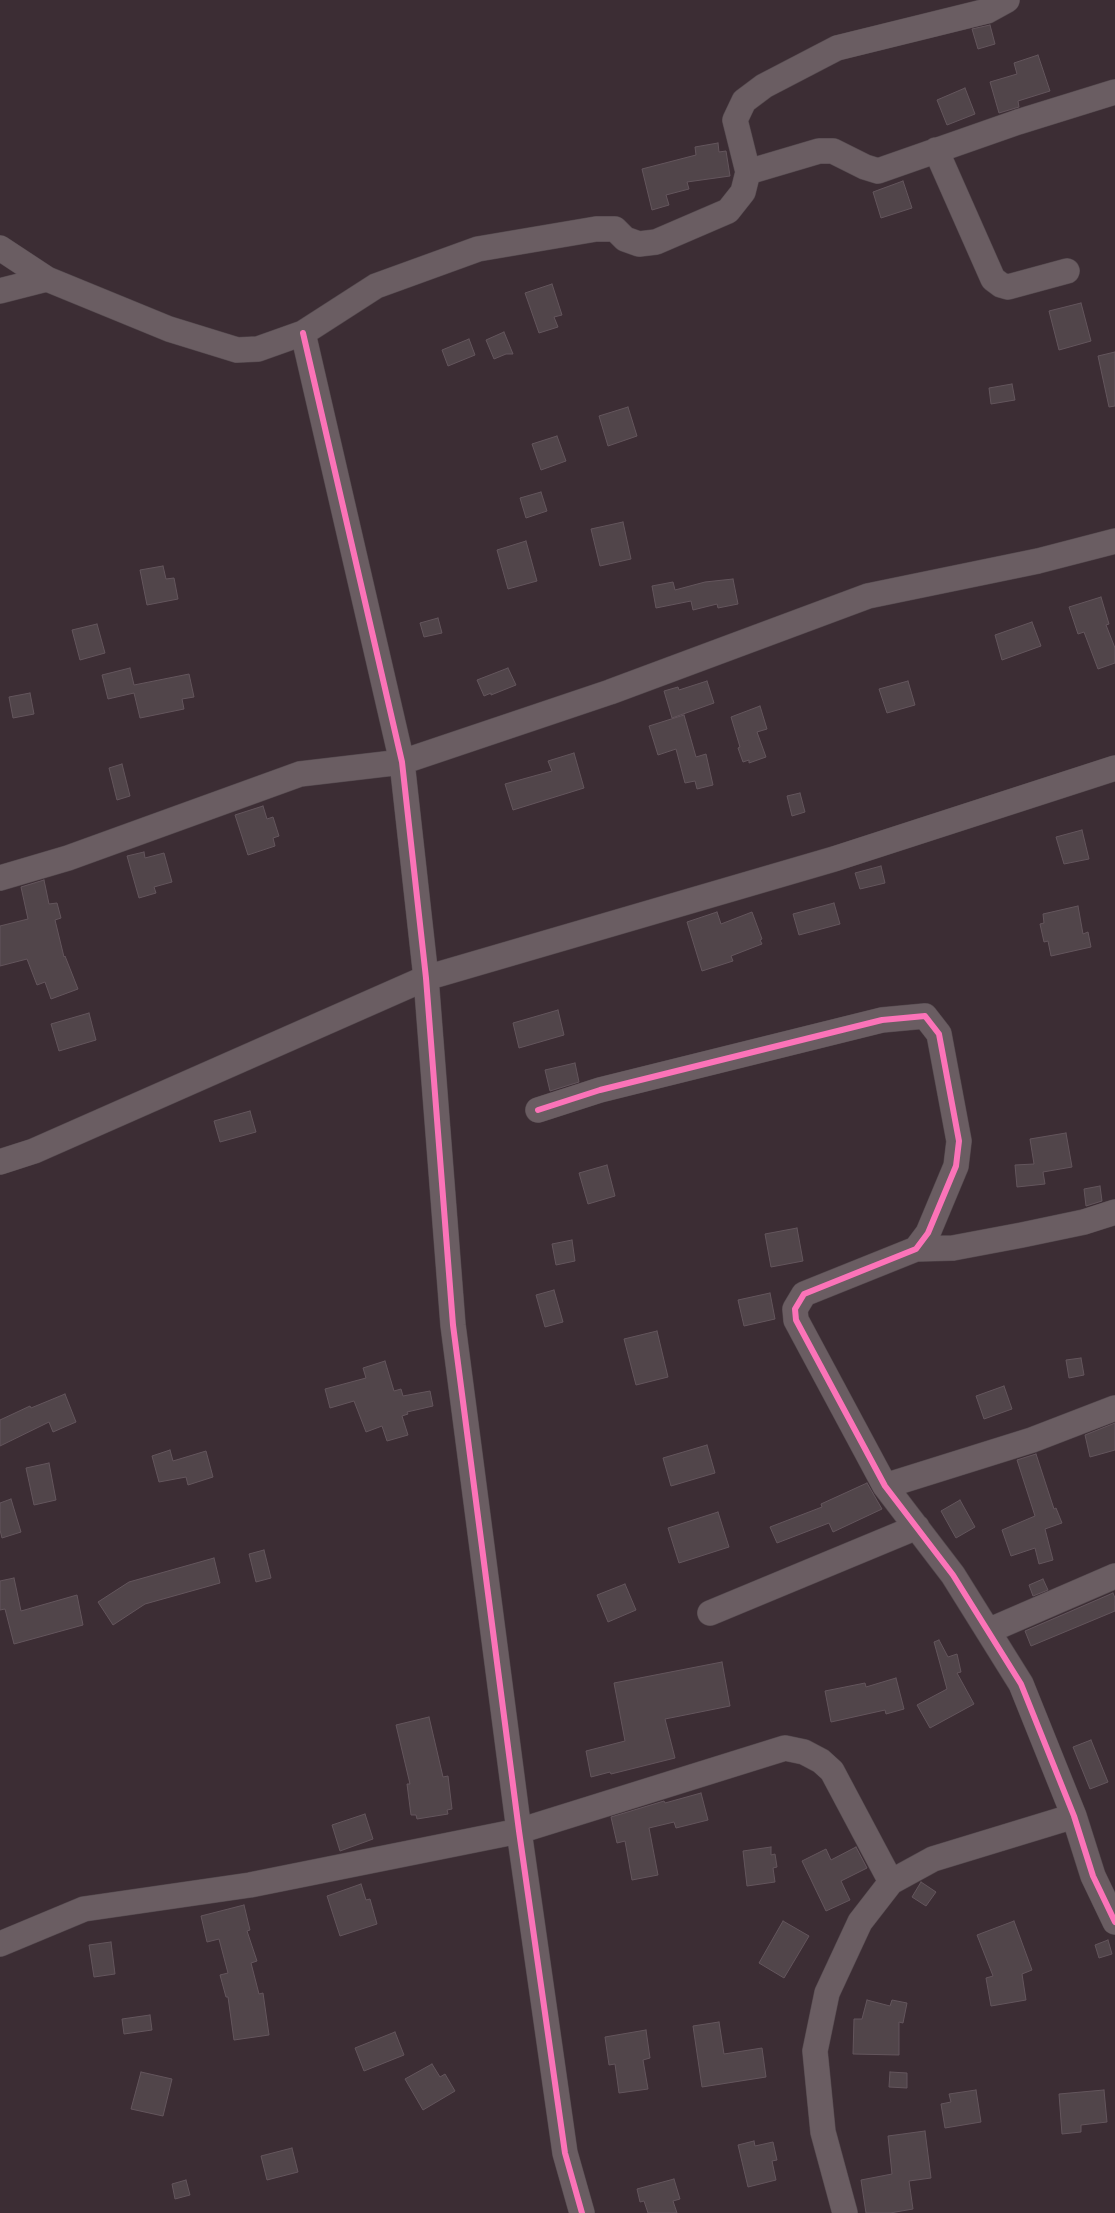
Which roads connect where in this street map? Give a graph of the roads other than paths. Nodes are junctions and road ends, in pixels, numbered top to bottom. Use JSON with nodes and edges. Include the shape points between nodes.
{"nodes":[{"id":1,"x":1007,"y":0,"type":"edge"},
{"id":2,"x":1115,"y":92,"type":"edge"},
{"id":3,"x":936,"y":150,"type":"junction"},
{"id":4,"x":748,"y":172,"type":"junction"},
{"id":5,"x":0,"y":248,"type":"edge"},
{"id":6,"x":1067,"y":271,"type":"dead end"},
{"id":7,"x":48,"y":279,"type":"junction"},
{"id":8,"x":0,"y":291,"type":"edge"},
{"id":9,"x":302,"y":333,"type":"junction"},
{"id":10,"x":1115,"y":541,"type":"edge"},
{"id":11,"x":402,"y":762,"type":"junction"},
{"id":12,"x":1115,"y":768,"type":"edge"},
{"id":13,"x":0,"y":878,"type":"edge"},
{"id":14,"x":426,"y":978,"type":"junction"},
{"id":15,"x":538,"y":1110,"type":"dead end"},
{"id":16,"x":0,"y":1162,"type":"edge"},
{"id":17,"x":1115,"y":1212,"type":"edge"},
{"id":18,"x":916,"y":1249,"type":"junction"},
{"id":19,"x":1115,"y":1408,"type":"edge"},
{"id":20,"x":885,"y":1486,"type":"junction"},
{"id":21,"x":917,"y":1527,"type":"junction"},
{"id":22,"x":1115,"y":1576,"type":"edge"},
{"id":23,"x":710,"y":1613,"type":"dead end"},
{"id":24,"x":988,"y":1631,"type":"junction"},
{"id":25,"x":1074,"y":1816,"type":"junction"},
{"id":26,"x":519,"y":1831,"type":"junction"},
{"id":27,"x":891,"y":1882,"type":"junction"},
{"id":28,"x":1115,"y":1922,"type":"edge"},
{"id":29,"x":0,"y":1944,"type":"edge"},
{"id":30,"x":582,"y":2213,"type":"edge"},
{"id":31,"x":844,"y":2213,"type":"edge"}],
"edges":[{"from":1,"to":4,"type":"street","via":[[987,11],[837,48],[764,86],[744,101],[735,120]]},
{"from":2,"to":3,"type":"street"},
{"from":3,"to":4,"type":"street","via":[[878,170],[865,167],[833,150],[819,151]]},
{"from":3,"to":6,"type":"street","via":[[993,279],[1008,287]]},
{"from":4,"to":9,"type":"street","via":[[742,192],[728,210],[656,242],[639,244],[625,239],[615,229],[596,229],[478,249],[376,286]]},
{"from":5,"to":7,"type":"street"},
{"from":7,"to":8,"type":"street"},
{"from":7,"to":9,"type":"street","via":[[169,329],[237,350],[258,349]]},
{"from":9,"to":11,"type":"street"},
{"from":10,"to":11,"type":"street","via":[[1038,561],[868,596],[610,692]]},
{"from":11,"to":13,"type":"street","via":[[300,774],[68,858]]},
{"from":11,"to":14,"type":"street"},
{"from":12,"to":14,"type":"street","via":[[834,859]]},
{"from":14,"to":16,"type":"street","via":[[34,1152]]},
{"from":14,"to":26,"type":"street","via":[[453,1325]]},
{"from":15,"to":18,"type":"street","via":[[600,1090],[882,1020],[925,1016],[939,1034],[959,1141],[956,1166],[928,1233]]},
{"from":17,"to":18,"type":"street","via":[[1084,1222],[953,1248]]},
{"from":18,"to":20,"type":"street","via":[[804,1294],[795,1309],[796,1320]]},
{"from":19,"to":20,"type":"street","via":[[1032,1440]]},
{"from":20,"to":21,"type":"street"},
{"from":21,"to":23,"type":"street"},
{"from":21,"to":24,"type":"street","via":[[953,1575]]},
{"from":22,"to":24,"type":"street"},
{"from":24,"to":25,"type":"street","via":[[1021,1684]]},
{"from":25,"to":27,"type":"street","via":[[933,1859]]},
{"from":25,"to":28,"type":"street","via":[[1093,1876]]},
{"from":26,"to":27,"type":"street","via":[[785,1748],[804,1752],[832,1771]]},
{"from":26,"to":29,"type":"street","via":[[250,1885],[84,1909]]},
{"from":26,"to":30,"type":"street","via":[[565,2153]]},
{"from":27,"to":31,"type":"street","via":[[860,1922],[828,1993],[815,2051],[824,2132]]}]}
